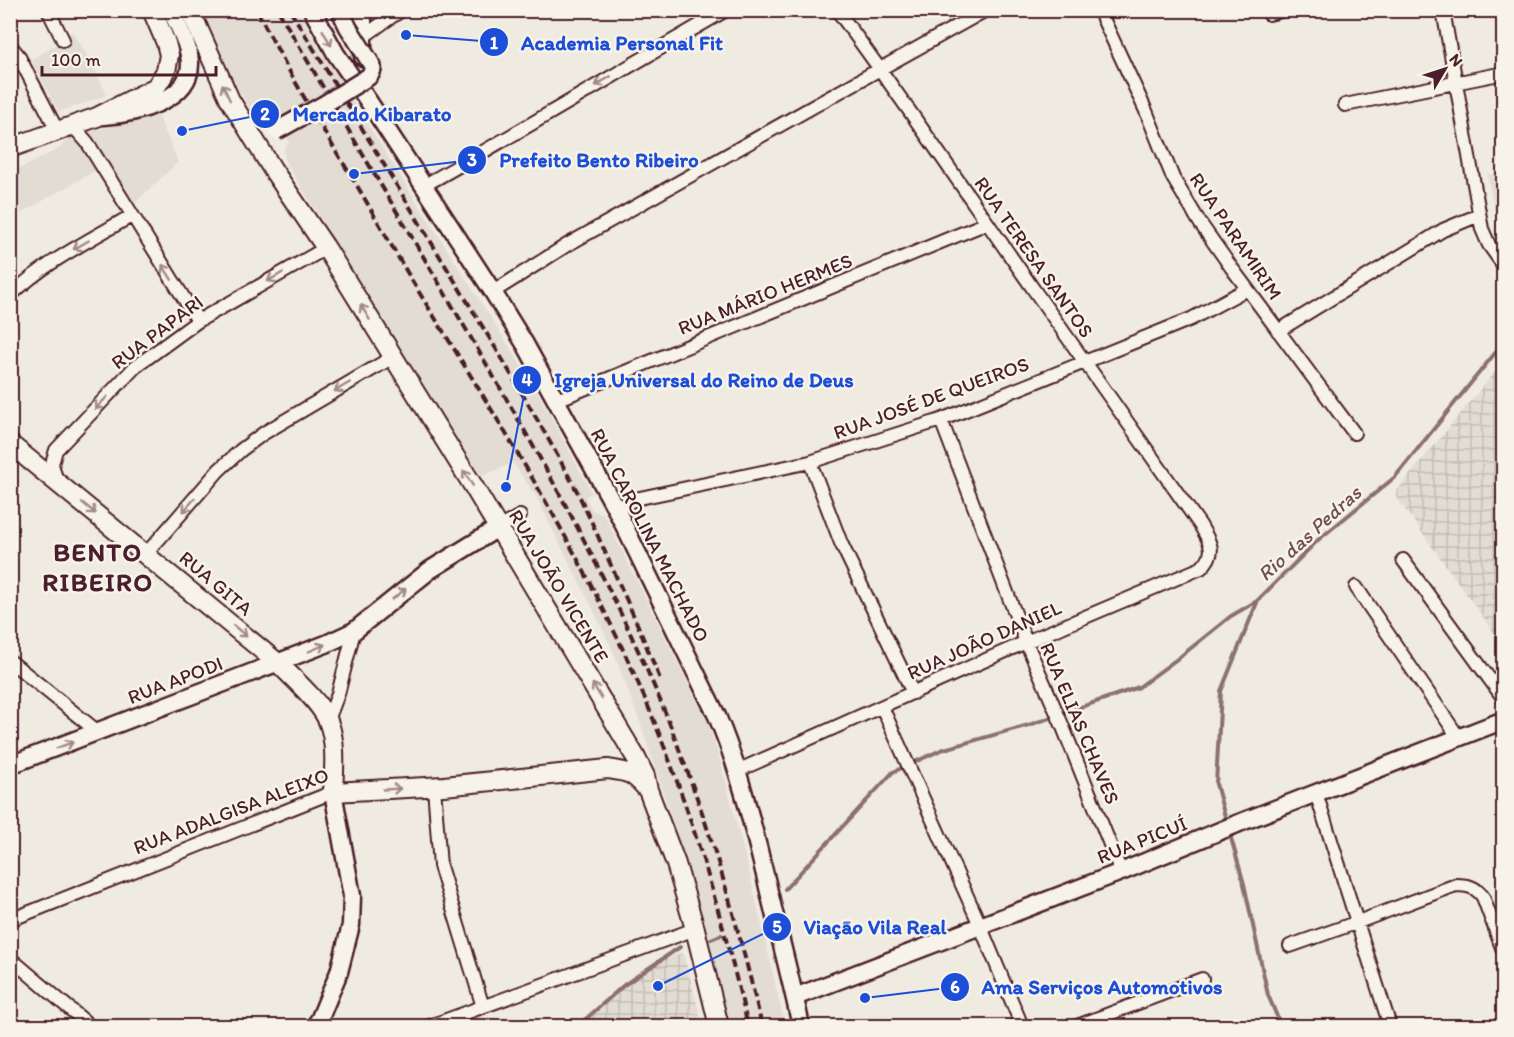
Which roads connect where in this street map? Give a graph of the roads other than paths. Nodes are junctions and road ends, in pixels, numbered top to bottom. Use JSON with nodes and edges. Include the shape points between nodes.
{"nodes":[{"id":1,"x":48,"y":10,"type":"edge"},
{"id":2,"x":152,"y":10,"type":"edge"},
{"id":3,"x":171,"y":10,"type":"edge"},
{"id":4,"x":190,"y":10,"type":"edge"},
{"id":5,"x":312,"y":10,"type":"edge"},
{"id":6,"x":340,"y":10,"type":"edge"},
{"id":7,"x":726,"y":10,"type":"edge"},
{"id":8,"x":837,"y":10,"type":"edge"},
{"id":9,"x":986,"y":10,"type":"edge"},
{"id":10,"x":1099,"y":10,"type":"edge"},
{"id":11,"x":1286,"y":10,"type":"edge"},
{"id":12,"x":1443,"y":10,"type":"edge"},
{"id":13,"x":360,"y":11,"type":"edge"},
{"id":14,"x":396,"y":14,"type":"edge"},
{"id":15,"x":1269,"y":14,"type":"dead end"},
{"id":16,"x":363,"y":37,"type":"junction"},
{"id":17,"x":63,"y":40,"type":"dead end"},
{"id":18,"x":10,"y":45,"type":"edge"},
{"id":19,"x":880,"y":69,"type":"junction"},
{"id":20,"x":1503,"y":73,"type":"edge"},
{"id":21,"x":1456,"y":82,"type":"junction"},
{"id":22,"x":371,"y":105,"type":"junction"},
{"id":23,"x":1345,"y":105,"type":"dead end"},
{"id":24,"x":97,"y":117,"type":"junction"},
{"id":25,"x":64,"y":128,"type":"junction"},
{"id":26,"x":256,"y":142,"type":"junction"},
{"id":27,"x":10,"y":148,"type":"edge"},
{"id":28,"x":423,"y":186,"type":"junction"},
{"id":29,"x":1479,"y":215,"type":"junction"},
{"id":30,"x":131,"y":216,"type":"junction"},
{"id":31,"x":987,"y":223,"type":"junction"},
{"id":32,"x":326,"y":248,"type":"junction"},
{"id":33,"x":1503,"y":266,"type":"edge"},
{"id":34,"x":1247,"y":289,"type":"junction"},
{"id":35,"x":493,"y":292,"type":"junction"},
{"id":36,"x":10,"y":296,"type":"edge"},
{"id":37,"x":198,"y":321,"type":"junction"},
{"id":38,"x":1278,"y":331,"type":"junction"},
{"id":39,"x":393,"y":357,"type":"junction"},
{"id":40,"x":1084,"y":362,"type":"junction"},
{"id":41,"x":557,"y":400,"type":"junction"},
{"id":42,"x":940,"y":420,"type":"junction"},
{"id":43,"x":1354,"y":434,"type":"dead end"},
{"id":44,"x":10,"y":444,"type":"edge"},
{"id":45,"x":810,"y":462,"type":"junction"},
{"id":46,"x":57,"y":482,"type":"junction"},
{"id":47,"x":616,"y":509,"type":"junction"},
{"id":48,"x":520,"y":516,"type":"dead end"},
{"id":49,"x":1200,"y":525,"type":"joint"},
{"id":50,"x":498,"y":528,"type":"junction"},
{"id":51,"x":146,"y":554,"type":"junction"},
{"id":52,"x":1403,"y":560,"type":"dead end"},
{"id":53,"x":1356,"y":587,"type":"dead end"},
{"id":54,"x":354,"y":631,"type":"junction"},
{"id":55,"x":1026,"y":642,"type":"junction"},
{"id":56,"x":10,"y":661,"type":"edge"},
{"id":57,"x":279,"y":663,"type":"junction"},
{"id":58,"x":913,"y":693,"type":"junction"},
{"id":59,"x":1503,"y":699,"type":"edge"},
{"id":60,"x":882,"y":707,"type":"junction"},
{"id":61,"x":328,"y":720,"type":"junction"},
{"id":62,"x":1503,"y":720,"type":"edge"},
{"id":63,"x":98,"y":732,"type":"junction"},
{"id":64,"x":1459,"y":738,"type":"junction"},
{"id":65,"x":627,"y":741,"type":"junction"},
{"id":66,"x":10,"y":765,"type":"edge"},
{"id":67,"x":608,"y":769,"type":"junction"},
{"id":68,"x":738,"y":771,"type":"junction"},
{"id":69,"x":434,"y":787,"type":"junction"},
{"id":70,"x":648,"y":790,"type":"junction"},
{"id":71,"x":333,"y":792,"type":"junction"},
{"id":72,"x":1316,"y":793,"type":"junction"},
{"id":73,"x":1121,"y":872,"type":"junction"},
{"id":74,"x":10,"y":920,"type":"edge"},
{"id":75,"x":1358,"y":922,"type":"junction"},
{"id":76,"x":980,"y":925,"type":"junction"},
{"id":77,"x":695,"y":929,"type":"junction"},
{"id":78,"x":1290,"y":946,"type":"dead end"},
{"id":79,"x":1503,"y":952,"type":"edge"},
{"id":80,"x":10,"y":958,"type":"edge"},
{"id":81,"x":1202,"y":980,"type":"dead end"},
{"id":82,"x":795,"y":997,"type":"junction"},
{"id":83,"x":483,"y":1007,"type":"junction"},
{"id":84,"x":90,"y":1026,"type":"edge"},
{"id":85,"x":315,"y":1026,"type":"edge"},
{"id":86,"x":430,"y":1026,"type":"edge"},
{"id":87,"x":719,"y":1026,"type":"edge"},
{"id":88,"x":801,"y":1026,"type":"edge"},
{"id":89,"x":1022,"y":1026,"type":"edge"},
{"id":90,"x":1077,"y":1026,"type":"edge"},
{"id":91,"x":1390,"y":1026,"type":"edge"}],
"edges":[{"from":1,"to":17,"type":"street"},
{"from":2,"to":24,"type":"main road","via":[[168,50],[163,77],[152,90]]},
{"from":3,"to":24,"type":"main road","via":[[187,48],[187,78],[177,92],[163,101]]},
{"from":26,"to":4,"type":"main road","name":"RUA JOÃO VICENTE","one_way":true,"via":[[230,100]]},
{"from":5,"to":22,"type":"main road","name":"RUA CAROLINA MACHADO","one_way":true},
{"from":6,"to":26,"type":"main road","bridge":true,"via":[[373,72]]},
{"from":7,"to":28,"type":"street","one_way":true},
{"from":8,"to":19,"type":"street","name":"RUA TERESA SANTOS"},
{"from":9,"to":19,"type":"street"},
{"from":10,"to":34,"type":"street","name":"RUA PARAMIRIM","via":[[1173,178]]},
{"from":11,"to":15,"type":"street"},
{"from":12,"to":21,"type":"street"},
{"from":13,"to":14,"type":"street","via":[[375,18]]},
{"from":13,"to":16,"type":"main road"},
{"from":14,"to":16,"type":"street"},
{"from":16,"to":22,"type":"main road","via":[[365,82]]},
{"from":18,"to":25,"type":"street"},
{"from":19,"to":31,"type":"street","name":"RUA TERESA SANTOS"},
{"from":19,"to":35,"type":"street"},
{"from":20,"to":21,"type":"street"},
{"from":21,"to":23,"type":"street"},
{"from":21,"to":29,"type":"street"},
{"from":22,"to":28,"type":"main road","name":"RUA CAROLINA MACHADO"},
{"from":24,"to":25,"type":"main road"},
{"from":25,"to":27,"type":"main road"},
{"from":25,"to":30,"type":"street","via":[[87,142]]},
{"from":26,"to":32,"type":"main road","name":"RUA JOÃO VICENTE"},
{"from":28,"to":35,"type":"main road","name":"RUA CAROLINA MACHADO"},
{"from":29,"to":33,"type":"street","via":[[1485,237]]},
{"from":29,"to":38,"type":"street","via":[[1443,230]]},
{"from":30,"to":36,"type":"street","one_way":true,"via":[[42,268]]},
{"from":37,"to":30,"type":"street","one_way":true},
{"from":31,"to":40,"type":"street","name":"RUA TERESA SANTOS"},
{"from":31,"to":41,"type":"street","name":"RUA MÁRIO HERMES"},
{"from":32,"to":37,"type":"street","name":"RUA PAPARI","one_way":true},
{"from":39,"to":32,"type":"main road","name":"RUA JOÃO VICENTE","one_way":true},
{"from":34,"to":38,"type":"street","name":"RUA PARAMIRIM"},
{"from":34,"to":40,"type":"street","name":"RUA JOSÉ DE QUEIROS","via":[[1191,319]]},
{"from":35,"to":41,"type":"main road","name":"RUA CAROLINA MACHADO"},
{"from":37,"to":46,"type":"street","name":"RUA PAPARI","one_way":true,"via":[[135,367],[56,450],[52,464]]},
{"from":38,"to":43,"type":"street","name":"RUA PARAMIRIM"},
{"from":50,"to":39,"type":"main road","name":"RUA JOÃO VICENTE","one_way":true},
{"from":39,"to":51,"type":"street","one_way":true,"via":[[241,450]]},
{"from":40,"to":42,"type":"street","name":"RUA JOSÉ DE QUEIROS"},
{"from":40,"to":49,"type":"street","name":"RUA TERESA SANTOS"},
{"from":41,"to":47,"type":"main road","name":"RUA CAROLINA MACHADO"},
{"from":42,"to":45,"type":"street","name":"RUA JOSÉ DE QUEIROS"},
{"from":42,"to":55,"type":"street","name":"RUA ELIAS CHAVES"},
{"from":44,"to":46,"type":"main road","name":"RUA GITA"},
{"from":45,"to":47,"type":"street","name":"RUA JOSÉ DE QUEIROS","via":[[635,499]]},
{"from":45,"to":58,"type":"street","via":[[841,543]]},
{"from":46,"to":51,"type":"main road","name":"RUA GITA","one_way":true},
{"from":47,"to":68,"type":"main road","name":"RUA CAROLINA MACHADO","via":[[717,716]]},
{"from":48,"to":50,"type":"street"},
{"from":49,"to":55,"type":"street","name":"RUA JOÃO DANIEL","via":[[1212,549],[1201,568]]},
{"from":54,"to":50,"type":"main road","name":"RUA APODI","one_way":true,"via":[[430,570]]},
{"from":65,"to":50,"type":"main road","name":"RUA JOÃO VICENTE","one_way":true},
{"from":51,"to":57,"type":"main road","name":"RUA GITA","one_way":true},
{"from":52,"to":59,"type":"street"},
{"from":53,"to":64,"type":"street"},
{"from":57,"to":54,"type":"main road","name":"RUA APODI","one_way":true},
{"from":54,"to":61,"type":"street"},
{"from":55,"to":58,"type":"street","name":"RUA JOÃO DANIEL"},
{"from":55,"to":73,"type":"street","name":"RUA ELIAS CHAVES"},
{"from":56,"to":63,"type":"street"},
{"from":57,"to":61,"type":"main road","name":"RUA GITA"},
{"from":57,"to":63,"type":"main road","name":"RUA APODI"},
{"from":58,"to":60,"type":"street","name":"RUA JOÃO DANIEL"},
{"from":60,"to":68,"type":"street","name":"RUA JOÃO DANIEL"},
{"from":60,"to":76,"type":"street"},
{"from":61,"to":71,"type":"main road","name":"RUA GITA","via":[[333,740]]},
{"from":62,"to":64,"type":"main road","name":"RUA PICUÍ"},
{"from":66,"to":63,"type":"main road","name":"RUA APODI","one_way":true},
{"from":64,"to":72,"type":"main road","name":"RUA PICUÍ"},
{"from":65,"to":67,"type":"main road","via":[[622,758]]},
{"from":65,"to":70,"type":"main road","name":"RUA JOÃO VICENTE"},
{"from":67,"to":69,"type":"main road","name":"RUA ADALGISA ALEIXO"},
{"from":67,"to":70,"type":"main road","name":"RUA ADALGISA ALEIXO","via":[[635,776]]},
{"from":68,"to":82,"type":"main road","name":"RUA CAROLINA MACHADO"},
{"from":71,"to":69,"type":"main road","name":"RUA ADALGISA ALEIXO","one_way":true},
{"from":69,"to":83,"type":"street","via":[[440,866]]},
{"from":70,"to":77,"type":"main road","name":"RUA JOÃO VICENTE"},
{"from":71,"to":74,"type":"street","name":"RUA ADALGISA ALEIXO"},
{"from":71,"to":85,"type":"main road","via":[[352,896],[351,925],[339,972]]},
{"from":72,"to":73,"type":"main road","name":"RUA PICUÍ"},
{"from":72,"to":75,"type":"street"},
{"from":73,"to":76,"type":"main road","name":"RUA PICUÍ"},
{"from":75,"to":78,"type":"street"},
{"from":75,"to":79,"type":"street","via":[[1456,885],[1466,885],[1483,897]]},
{"from":75,"to":91,"type":"street"},
{"from":76,"to":82,"type":"main road","name":"RUA PICUÍ"},
{"from":76,"to":89,"type":"street"},
{"from":77,"to":83,"type":"street"},
{"from":77,"to":87,"type":"main road","name":"RUA JOÃO VICENTE"},
{"from":80,"to":84,"type":"street"},
{"from":81,"to":90,"type":"street"},
{"from":82,"to":88,"type":"main road","name":"RUA CAROLINA MACHADO"},
{"from":83,"to":86,"type":"street"}]}
